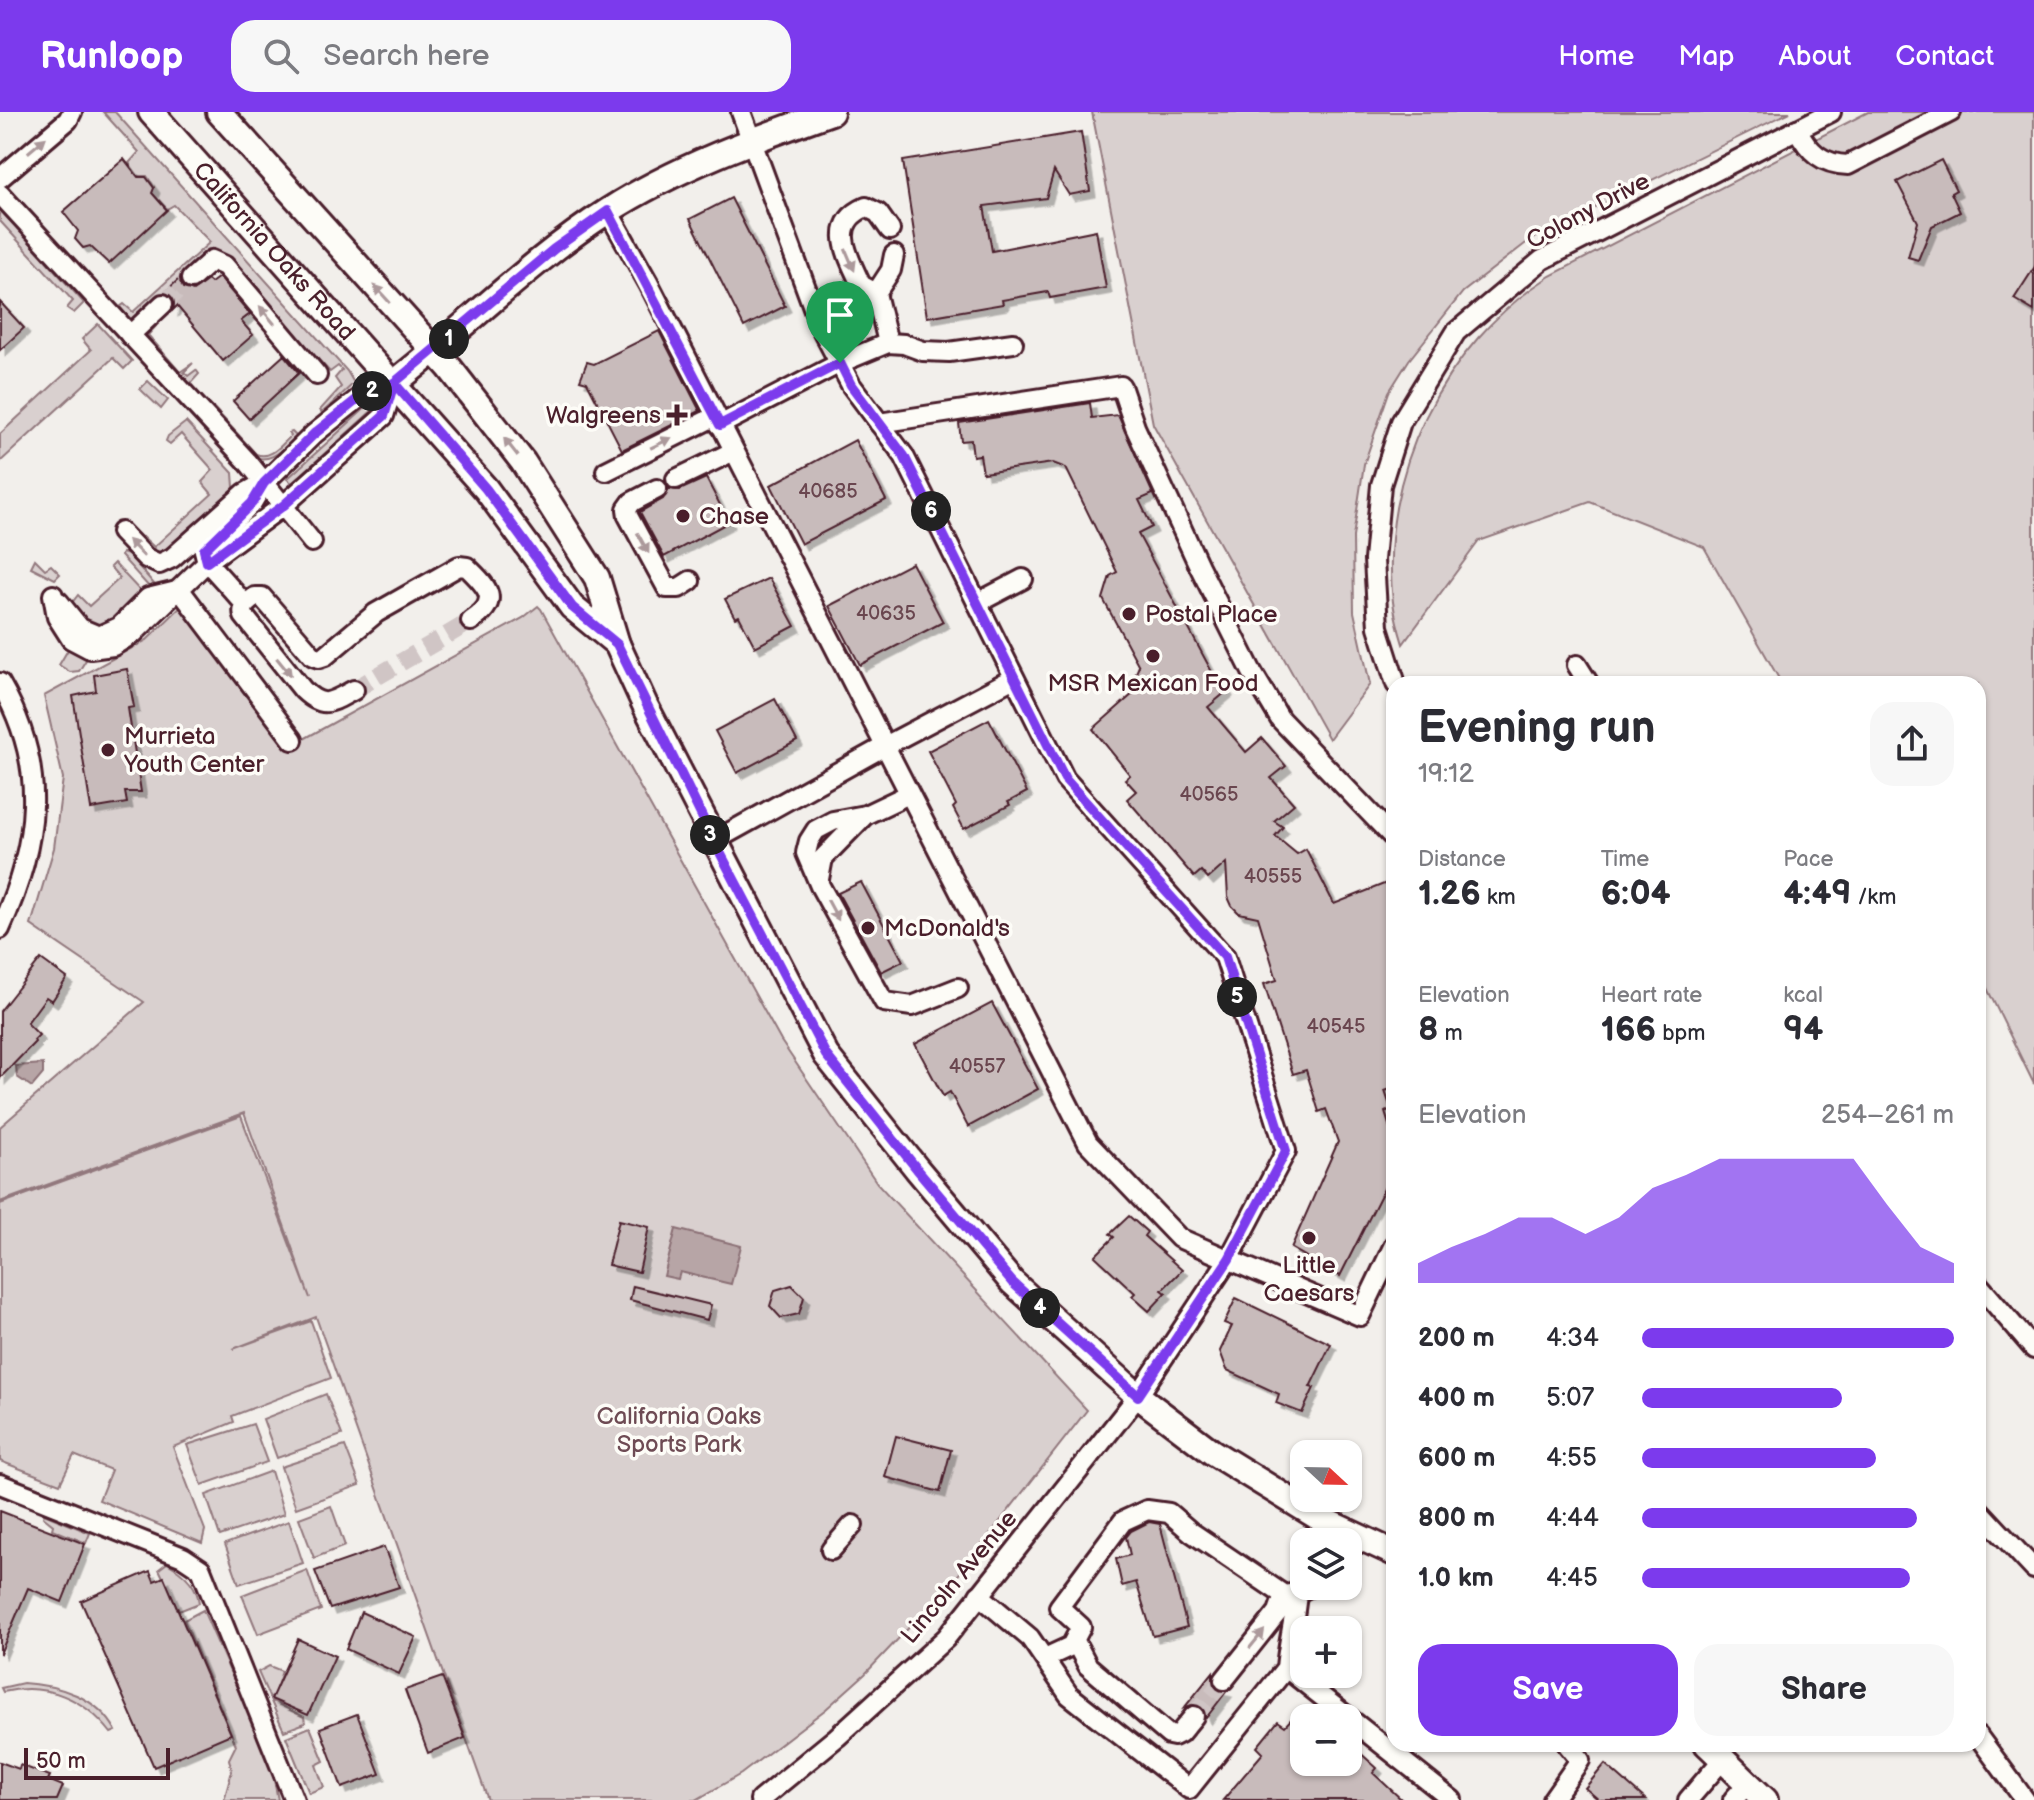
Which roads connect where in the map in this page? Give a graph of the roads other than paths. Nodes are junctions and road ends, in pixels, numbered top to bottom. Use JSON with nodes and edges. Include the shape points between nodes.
{"nodes":[{"id":1,"x":72,"y":112,"type":"edge"},
{"id":2,"x":151,"y":112,"type":"edge"},
{"id":3,"x":219,"y":112,"type":"edge"},
{"id":4,"x":741,"y":112,"type":"edge"},
{"id":5,"x":831,"y":112,"type":"edge"},
{"id":6,"x":1831,"y":112,"type":"edge"},
{"id":7,"x":1951,"y":112,"type":"edge"},
{"id":8,"x":1797,"y":129,"type":"junction"},
{"id":9,"x":750,"y":141,"type":"junction"},
{"id":10,"x":0,"y":178,"type":"edge"},
{"id":11,"x":0,"y":194,"type":"edge"},
{"id":12,"x":608,"y":211,"type":"junction"},
{"id":13,"x":890,"y":230,"type":"dead end"},
{"id":14,"x":894,"y":255,"type":"dead end"},
{"id":15,"x":191,"y":279,"type":"tunnel mouth"},
{"id":16,"x":876,"y":293,"type":"junction"},
{"id":17,"x":163,"y":304,"type":"tunnel mouth"},
{"id":18,"x":130,"y":335,"type":"junction"},
{"id":19,"x":888,"y":343,"type":"junction"},
{"id":20,"x":1013,"y":343,"type":"dead end"},
{"id":21,"x":434,"y":352,"type":"junction"},
{"id":22,"x":840,"y":363,"type":"junction"},
{"id":23,"x":317,"y":375,"type":"dead end"},
{"id":24,"x":394,"y":383,"type":"junction"},
{"id":25,"x":718,"y":420,"type":"junction"},
{"id":26,"x":879,"y":423,"type":"junction"},
{"id":27,"x":734,"y":451,"type":"junction"},
{"id":28,"x":606,"y":471,"type":"dead end"},
{"id":29,"x":676,"y":479,"type":"dead end"},
{"id":30,"x":264,"y":483,"type":"junction"},
{"id":31,"x":657,"y":489,"type":"dead end"},
{"id":32,"x":284,"y":505,"type":"junction"},
{"id":33,"x":121,"y":532,"type":"dead end"},
{"id":34,"x":312,"y":542,"type":"dead end"},
{"id":35,"x":207,"y":562,"type":"junction"},
{"id":36,"x":1023,"y":579,"type":"dead end"},
{"id":37,"x":690,"y":581,"type":"dead end"},
{"id":38,"x":180,"y":590,"type":"junction"},
{"id":39,"x":53,"y":595,"type":"dead end"},
{"id":40,"x":977,"y":603,"type":"junction"},
{"id":41,"x":245,"y":604,"type":"junction"},
{"id":42,"x":471,"y":621,"type":"tunnel mouth"},
{"id":43,"x":617,"y":644,"type":"junction"},
{"id":44,"x":1577,"y":665,"type":"dead end"},
{"id":45,"x":1393,"y":676,"type":"edge"},
{"id":46,"x":1584,"y":676,"type":"edge"},
{"id":47,"x":1014,"y":678,"type":"junction"},
{"id":48,"x":0,"y":683,"type":"edge"},
{"id":49,"x":354,"y":690,"type":"tunnel mouth"},
{"id":50,"x":293,"y":740,"type":"dead end"},
{"id":51,"x":885,"y":746,"type":"junction"},
{"id":52,"x":909,"y":794,"type":"junction"},
{"id":53,"x":1386,"y":830,"type":"edge"},
{"id":54,"x":714,"y":841,"type":"junction"},
{"id":55,"x":0,"y":929,"type":"edge"},
{"id":56,"x":958,"y":988,"type":"dead end"},
{"id":57,"x":1229,"y":1259,"type":"junction"},
{"id":58,"x":1386,"y":1262,"type":"edge"},
{"id":59,"x":1986,"y":1293,"type":"edge"},
{"id":60,"x":2034,"y":1349,"type":"edge"},
{"id":61,"x":1138,"y":1396,"type":"junction"},
{"id":62,"x":0,"y":1484,"type":"edge"},
{"id":63,"x":1986,"y":1518,"type":"edge"},
{"id":64,"x":853,"y":1525,"type":"dead end"},
{"id":65,"x":1334,"y":1528,"type":"edge"},
{"id":66,"x":1362,"y":1542,"type":"edge"},
{"id":67,"x":831,"y":1550,"type":"dead end"},
{"id":68,"x":1386,"y":1550,"type":"edge"},
{"id":69,"x":2034,"y":1569,"type":"edge"},
{"id":70,"x":1290,"y":1587,"type":"edge"},
{"id":71,"x":979,"y":1595,"type":"junction"},
{"id":72,"x":1290,"y":1599,"type":"edge"},
{"id":73,"x":1296,"y":1600,"type":"edge"},
{"id":74,"x":1071,"y":1646,"type":"junction"},
{"id":75,"x":1045,"y":1658,"type":"junction"},
{"id":76,"x":1286,"y":1668,"type":"junction"},
{"id":77,"x":1224,"y":1680,"type":"tunnel mouth"},
{"id":78,"x":1194,"y":1716,"type":"tunnel mouth"},
{"id":79,"x":1986,"y":1747,"type":"edge"},
{"id":80,"x":1386,"y":1748,"type":"edge"},
{"id":81,"x":1392,"y":1752,"type":"edge"},
{"id":82,"x":1574,"y":1752,"type":"edge"},
{"id":83,"x":1715,"y":1752,"type":"edge"},
{"id":84,"x":1717,"y":1752,"type":"edge"},
{"id":85,"x":1749,"y":1794,"type":"edge"},
{"id":86,"x":294,"y":1800,"type":"edge"},
{"id":87,"x":760,"y":1800,"type":"edge"},
{"id":88,"x":1452,"y":1800,"type":"edge"},
{"id":89,"x":1552,"y":1800,"type":"edge"},
{"id":90,"x":1688,"y":1800,"type":"edge"},
{"id":91,"x":2025,"y":1800,"type":"edge"}],
"edges":[{"from":10,"to":1,"type":"street","one_way":true},
{"from":2,"to":24,"type":"main road","name":"California Oaks Road"},
{"from":21,"to":3,"type":"main road","name":"California Oaks Road","one_way":true},
{"from":4,"to":9,"type":"street","name":"Lincoln Avenue"},
{"from":5,"to":9,"type":"main road"},
{"from":6,"to":8,"type":"street","name":"Colony Drive"},
{"from":7,"to":8,"type":"street","via":[[1848,165],[1821,159],[1807,148]]},
{"from":8,"to":45,"type":"street","name":"Colony Drive","via":[[1542,260],[1456,332],[1401,422],[1381,485],[1374,560],[1378,627]]},
{"from":9,"to":12,"type":"main road"},
{"from":9,"to":22,"type":"street","name":"Lincoln Avenue","via":[[820,326]]},
{"from":11,"to":18,"type":"street"},
{"from":12,"to":21,"type":"main road","via":[[554,249]]},
{"from":12,"to":25,"type":"street"},
{"from":13,"to":16,"type":"street","one_way":true,"via":[[866,207],[845,222],[843,242],[861,285]]},
{"from":14,"to":16,"type":"street"},
{"from":23,"to":15,"type":"street","one_way":true,"via":[[225,266],[212,260]]},
{"from":16,"to":19,"type":"street"},
{"from":17,"to":18,"type":"street"},
{"from":18,"to":30,"type":"street"},
{"from":19,"to":20,"type":"street","via":[[949,352]]},
{"from":19,"to":22,"type":"street"},
{"from":21,"to":24,"type":"main road"},
{"from":43,"to":21,"type":"main road","name":"California Oaks Road","one_way":true,"via":[[597,578],[523,462]]},
{"from":22,"to":25,"type":"street"},
{"from":22,"to":26,"type":"street","name":"Lincoln Avenue"},
{"from":24,"to":30,"type":"street","via":[[364,394]]},
{"from":24,"to":32,"type":"street","via":[[384,416]]},
{"from":24,"to":43,"type":"main road","name":"California Oaks Road","via":[[486,489],[572,607]]},
{"from":25,"to":27,"type":"street"},
{"from":28,"to":25,"type":"street","one_way":true},
{"from":26,"to":40,"type":"street","name":"Lincoln Avenue","via":[[904,456]]},
{"from":26,"to":53,"type":"street","via":[[1121,386],[1199,566],[1280,719]]},
{"from":27,"to":29,"type":"street"},
{"from":27,"to":51,"type":"street"},
{"from":30,"to":32,"type":"street"},
{"from":30,"to":33,"type":"street","one_way":true,"via":[[159,564]]},
{"from":30,"to":35,"type":"street","via":[[252,503],[204,550]]},
{"from":31,"to":37,"type":"street","one_way":true,"via":[[632,502],[628,516],[667,588]]},
{"from":32,"to":34,"type":"street"},
{"from":32,"to":35,"type":"street"},
{"from":35,"to":38,"type":"street"},
{"from":35,"to":41,"type":"street"},
{"from":36,"to":40,"type":"street"},
{"from":38,"to":39,"type":"street","via":[[148,598],[119,627],[99,636],[80,628]]},
{"from":38,"to":50,"type":"street"},
{"from":40,"to":47,"type":"street","name":"Lincoln Avenue"},
{"from":41,"to":42,"type":"street","via":[[262,597],[319,658],[376,613],[459,566],[467,567],[489,594],[485,612]]},
{"from":41,"to":49,"type":"street","one_way":true,"via":[[244,616],[315,701],[332,702]]},
{"from":43,"to":54,"type":"main road","name":"California Oaks Road"},
{"from":44,"to":46,"type":"street"},
{"from":47,"to":51,"type":"street"},
{"from":47,"to":57,"type":"street","name":"Lincoln Avenue","via":[[1065,779],[1225,957],[1286,1151]]},
{"from":48,"to":55,"type":"street","via":[[31,759],[34,823],[19,887]]},
{"from":51,"to":52,"type":"street"},
{"from":51,"to":54,"type":"street"},
{"from":52,"to":56,"type":"street","one_way":true,"via":[[816,830],[806,853],[884,1002],[912,1006]]},
{"from":52,"to":57,"type":"street","via":[[1088,1143],[1179,1238]]},
{"from":54,"to":61,"type":"main road","name":"California Oaks Road","via":[[826,1055],[1012,1282]]},
{"from":57,"to":58,"type":"street","via":[[1360,1316]]},
{"from":57,"to":61,"type":"street","name":"Lincoln Avenue"},
{"from":59,"to":60,"type":"street"},
{"from":61,"to":65,"type":"main road","name":"California Oaks Road","via":[[1212,1452]]},
{"from":61,"to":71,"type":"street","name":"Lincoln Avenue"},
{"from":62,"to":86,"type":"street","via":[[183,1557],[201,1569]]},
{"from":63,"to":69,"type":"street"},
{"from":64,"to":67,"type":"street"},
{"from":66,"to":68,"type":"main road","name":"California Oaks Road"},
{"from":70,"to":74,"type":"street","via":[[1191,1532],[1169,1513],[1147,1510],[1123,1521],[1059,1607],[1081,1627]]},
{"from":71,"to":75,"type":"street","via":[[1030,1638]]},
{"from":71,"to":87,"type":"street","name":"Lincoln Avenue","via":[[946,1638]]},
{"from":77,"to":72,"type":"street","one_way":true},
{"from":73,"to":76,"type":"street"},
{"from":74,"to":75,"type":"street"},
{"from":74,"to":78,"type":"street","via":[[1077,1645],[1088,1666],[1174,1736]]},
{"from":75,"to":76,"type":"street","via":[[1069,1695],[1189,1789]]},
{"from":76,"to":80,"type":"street"},
{"from":79,"to":91,"type":"street"},
{"from":81,"to":88,"type":"street"},
{"from":82,"to":89,"type":"street","via":[[1580,1760]]},
{"from":83,"to":90,"type":"street"},
{"from":84,"to":85,"type":"main road"}]}
